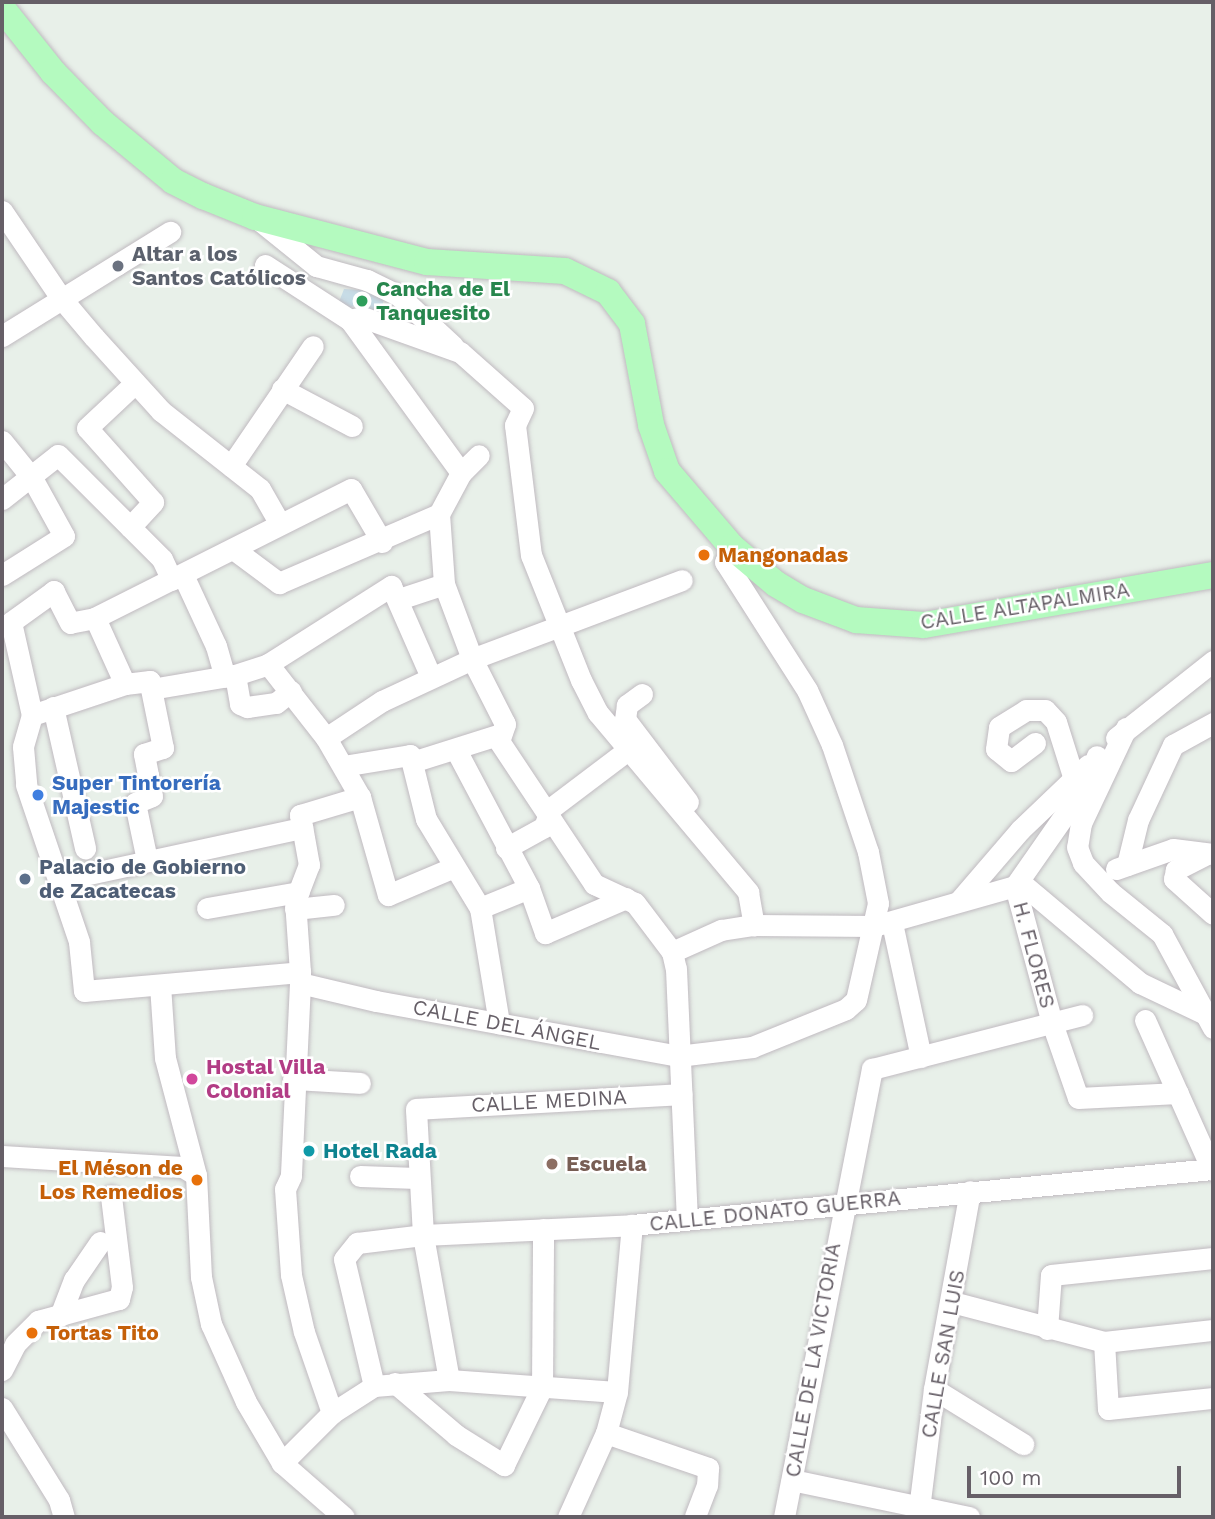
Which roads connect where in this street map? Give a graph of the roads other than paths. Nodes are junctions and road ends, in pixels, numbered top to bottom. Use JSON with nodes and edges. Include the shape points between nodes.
{"nodes":[{"id":1,"x":2,"y":8,"type":"edge"},
{"id":2,"x":2,"y":211,"type":"edge"},
{"id":3,"x":255,"y":216,"type":"junction"},
{"id":4,"x":170,"y":232,"type":"dead end"},
{"id":5,"x":9,"y":237,"type":"edge"},
{"id":6,"x":265,"y":265,"type":"dead end"},
{"id":7,"x":61,"y":298,"type":"junction"},
{"id":8,"x":350,"y":320,"type":"junction"},
{"id":9,"x":2,"y":336,"type":"edge"},
{"id":10,"x":313,"y":346,"type":"dead end"},
{"id":11,"x":460,"y":352,"type":"junction"},
{"id":12,"x":135,"y":383,"type":"junction"},
{"id":13,"x":282,"y":389,"type":"junction"},
{"id":14,"x":352,"y":426,"type":"dead end"},
{"id":15,"x":2,"y":441,"type":"edge"},
{"id":16,"x":479,"y":455,"type":"dead end"},
{"id":17,"x":231,"y":466,"type":"junction"},
{"id":18,"x":461,"y":473,"type":"junction"},
{"id":19,"x":32,"y":478,"type":"junction"},
{"id":20,"x":2,"y":499,"type":"edge"},
{"id":21,"x":439,"y":514,"type":"junction"},
{"id":22,"x":280,"y":524,"type":"junction"},
{"id":23,"x":130,"y":527,"type":"junction"},
{"id":24,"x":382,"y":542,"type":"junction"},
{"id":25,"x":732,"y":547,"type":"junction"},
{"id":26,"x":236,"y":551,"type":"junction"},
{"id":27,"x":2,"y":575,"type":"edge"},
{"id":28,"x":1213,"y":575,"type":"edge"},
{"id":29,"x":177,"y":577,"type":"junction"},
{"id":30,"x":682,"y":580,"type":"dead end"},
{"id":31,"x":444,"y":584,"type":"junction"},
{"id":32,"x":395,"y":593,"type":"junction"},
{"id":33,"x":95,"y":618,"type":"junction"},
{"id":34,"x":559,"y":626,"type":"junction"},
{"id":35,"x":10,"y":658,"type":"edge"},
{"id":36,"x":472,"y":659,"type":"junction"},
{"id":37,"x":1213,"y":661,"type":"edge"},
{"id":38,"x":268,"y":664,"type":"junction"},
{"id":39,"x":230,"y":676,"type":"junction"},
{"id":40,"x":431,"y":677,"type":"junction"},
{"id":41,"x":125,"y":684,"type":"junction"},
{"id":42,"x":151,"y":689,"type":"junction"},
{"id":43,"x":291,"y":691,"type":"junction"},
{"id":44,"x":642,"y":694,"type":"dead end"},
{"id":45,"x":53,"y":707,"type":"junction"},
{"id":46,"x":32,"y":715,"type":"junction"},
{"id":47,"x":1213,"y":723,"type":"edge"},
{"id":48,"x":1126,"y":729,"type":"junction"},
{"id":49,"x":501,"y":734,"type":"junction"},
{"id":50,"x":326,"y":738,"type":"junction"},
{"id":51,"x":1035,"y":743,"type":"dead end"},
{"id":52,"x":629,"y":749,"type":"junction"},
{"id":53,"x":456,"y":750,"type":"junction"},
{"id":54,"x":1097,"y":757,"type":"junction"},
{"id":55,"x":412,"y":762,"type":"junction"},
{"id":56,"x":343,"y":765,"type":"junction"},
{"id":57,"x":1074,"y":779,"type":"junction"},
{"id":58,"x":360,"y":797,"type":"junction"},
{"id":59,"x":549,"y":817,"type":"junction"},
{"id":60,"x":302,"y":828,"type":"junction"},
{"id":61,"x":85,"y":848,"type":"dead end"},
{"id":62,"x":506,"y":848,"type":"junction"},
{"id":63,"x":1209,"y":854,"type":"edge"},
{"id":64,"x":147,"y":860,"type":"junction"},
{"id":65,"x":720,"y":860,"type":"junction"},
{"id":66,"x":1127,"y":865,"type":"junction"},
{"id":67,"x":452,"y":868,"type":"junction"},
{"id":68,"x":1098,"y":876,"type":"junction"},
{"id":69,"x":61,"y":880,"type":"junction"},
{"id":70,"x":1018,"y":884,"type":"junction"},
{"id":71,"x":529,"y":888,"type":"junction"},
{"id":72,"x":626,"y":898,"type":"junction"},
{"id":73,"x":297,"y":901,"type":"junction"},
{"id":74,"x":958,"y":901,"type":"junction"},
{"id":75,"x":334,"y":905,"type":"dead end"},
{"id":76,"x":207,"y":908,"type":"dead end"},
{"id":77,"x":480,"y":908,"type":"junction"},
{"id":78,"x":1213,"y":914,"type":"edge"},
{"id":79,"x":754,"y":925,"type":"junction"},
{"id":80,"x":883,"y":925,"type":"junction"},
{"id":81,"x":672,"y":952,"type":"junction"},
{"id":82,"x":300,"y":977,"type":"junction"},
{"id":83,"x":160,"y":985,"type":"junction"},
{"id":84,"x":1082,"y":1015,"type":"dead end"},
{"id":85,"x":1145,"y":1020,"type":"dead end"},
{"id":86,"x":1211,"y":1022,"type":"edge"},
{"id":87,"x":499,"y":1023,"type":"junction"},
{"id":88,"x":1052,"y":1023,"type":"junction"},
{"id":89,"x":678,"y":1056,"type":"junction"},
{"id":90,"x":921,"y":1057,"type":"junction"},
{"id":91,"x":293,"y":1079,"type":"junction"},
{"id":92,"x":360,"y":1083,"type":"dead end"},
{"id":93,"x":1178,"y":1093,"type":"junction"},
{"id":94,"x":682,"y":1094,"type":"junction"},
{"id":95,"x":2,"y":1157,"type":"edge"},
{"id":96,"x":1213,"y":1170,"type":"edge"},
{"id":97,"x":196,"y":1175,"type":"junction"},
{"id":98,"x":360,"y":1176,"type":"dead end"},
{"id":99,"x":416,"y":1178,"type":"junction"},
{"id":100,"x":970,"y":1191,"type":"junction"},
{"id":101,"x":111,"y":1196,"type":"dead end"},
{"id":102,"x":842,"y":1203,"type":"junction"},
{"id":103,"x":687,"y":1219,"type":"junction"},
{"id":104,"x":632,"y":1225,"type":"junction"},
{"id":105,"x":543,"y":1229,"type":"junction"},
{"id":106,"x":423,"y":1235,"type":"junction"},
{"id":107,"x":100,"y":1242,"type":"dead end"},
{"id":108,"x":1213,"y":1258,"type":"edge"},
{"id":109,"x":953,"y":1302,"type":"junction"},
{"id":110,"x":60,"y":1316,"type":"junction"},
{"id":111,"x":1047,"y":1329,"type":"junction"},
{"id":112,"x":1213,"y":1330,"type":"edge"},
{"id":113,"x":1104,"y":1342,"type":"junction"},
{"id":114,"x":2,"y":1370,"type":"edge"},
{"id":115,"x":449,"y":1380,"type":"junction"},
{"id":116,"x":395,"y":1383,"type":"junction"},
{"id":117,"x":374,"y":1386,"type":"junction"},
{"id":118,"x":542,"y":1387,"type":"junction"},
{"id":119,"x":934,"y":1389,"type":"junction"},
{"id":120,"x":617,"y":1392,"type":"junction"},
{"id":121,"x":1213,"y":1398,"type":"edge"},
{"id":122,"x":2,"y":1408,"type":"edge"},
{"id":123,"x":332,"y":1413,"type":"junction"},
{"id":124,"x":606,"y":1433,"type":"junction"},
{"id":125,"x":1023,"y":1444,"type":"dead end"},
{"id":126,"x":282,"y":1463,"type":"junction"},
{"id":127,"x":792,"y":1480,"type":"junction"},
{"id":128,"x":61,"y":1508,"type":"edge"},
{"id":129,"x":918,"y":1513,"type":"edge"},
{"id":130,"x":80,"y":1517,"type":"edge"},
{"id":131,"x":344,"y":1517,"type":"edge"},
{"id":132,"x":568,"y":1517,"type":"edge"},
{"id":133,"x":695,"y":1517,"type":"edge"},
{"id":134,"x":784,"y":1517,"type":"edge"},
{"id":135,"x":969,"y":1517,"type":"edge"}],
"edges":[{"from":1,"to":3,"type":"main road","name":"CALLE ALTAPALMIRA","via":[[53,72],[103,123],[173,181]]},
{"from":2,"to":5,"type":"street"},
{"from":3,"to":11,"type":"street","via":[[316,266],[367,280],[398,295]]},
{"from":3,"to":25,"type":"main road","name":"CALLE ALTAPALMIRA","via":[[427,262],[553,270],[600,287],[632,324],[659,453],[682,493]]},
{"from":4,"to":7,"type":"street"},
{"from":5,"to":7,"type":"street"},
{"from":6,"to":8,"type":"street"},
{"from":7,"to":9,"type":"street"},
{"from":7,"to":12,"type":"street"},
{"from":8,"to":11,"type":"street","via":[[362,317]]},
{"from":8,"to":18,"type":"street"},
{"from":10,"to":13,"type":"street"},
{"from":11,"to":34,"type":"street","via":[[523,408],[515,425],[531,555]]},
{"from":12,"to":17,"type":"street","via":[[161,411]]},
{"from":12,"to":23,"type":"street","via":[[87,428],[153,502]]},
{"from":13,"to":14,"type":"street"},
{"from":13,"to":17,"type":"street"},
{"from":15,"to":19,"type":"street"},
{"from":16,"to":18,"type":"street"},
{"from":17,"to":22,"type":"street","via":[[260,488]]},
{"from":18,"to":21,"type":"street"},
{"from":19,"to":20,"type":"street"},
{"from":19,"to":23,"type":"street","via":[[58,455]]},
{"from":19,"to":27,"type":"street","via":[[64,536]]},
{"from":21,"to":24,"type":"street"},
{"from":21,"to":31,"type":"street"},
{"from":22,"to":24,"type":"street","via":[[351,489]]},
{"from":22,"to":26,"type":"street"},
{"from":23,"to":29,"type":"street"},
{"from":24,"to":26,"type":"street","via":[[279,583]]},
{"from":25,"to":28,"type":"main road","name":"CALLE ALTAPALMIRA","via":[[775,584],[814,605],[856,620],[901,624],[956,621]]},
{"from":25,"to":80,"type":"street","via":[[725,562],[807,690],[832,745],[868,852]]},
{"from":26,"to":29,"type":"street"},
{"from":29,"to":33,"type":"street"},
{"from":29,"to":39,"type":"street"},
{"from":30,"to":34,"type":"street"},
{"from":31,"to":32,"type":"street"},
{"from":31,"to":36,"type":"street"},
{"from":32,"to":38,"type":"street"},
{"from":32,"to":40,"type":"street"},
{"from":33,"to":35,"type":"street","via":[[70,623],[54,591],[11,622]]},
{"from":33,"to":41,"type":"street"},
{"from":34,"to":36,"type":"street"},
{"from":34,"to":52,"type":"street","via":[[598,713]]},
{"from":35,"to":46,"type":"street"},
{"from":36,"to":40,"type":"street"},
{"from":36,"to":49,"type":"street","via":[[505,724]]},
{"from":37,"to":48,"type":"street"},
{"from":38,"to":39,"type":"street"},
{"from":38,"to":43,"type":"street"},
{"from":39,"to":42,"type":"street"},
{"from":39,"to":43,"type":"street","via":[[240,704],[247,707],[276,703]]},
{"from":40,"to":50,"type":"street","via":[[355,716]]},
{"from":41,"to":42,"type":"street","via":[[150,681]]},
{"from":41,"to":45,"type":"street"},
{"from":42,"to":64,"type":"street","via":[[163,748],[144,754],[152,796],[135,803]]},
{"from":43,"to":50,"type":"street"},
{"from":44,"to":65,"type":"street","via":[[627,705],[625,719],[706,827]]},
{"from":45,"to":46,"type":"street"},
{"from":45,"to":61,"type":"street"},
{"from":46,"to":69,"type":"street","via":[[23,747],[26,785]]},
{"from":47,"to":66,"type":"street","via":[[1173,745],[1138,820]]},
{"from":48,"to":54,"type":"street"},
{"from":48,"to":68,"type":"street","via":[[1077,841],[1083,863]]},
{"from":49,"to":53,"type":"street"},
{"from":49,"to":59,"type":"street","via":[[499,741]]},
{"from":50,"to":56,"type":"street"},
{"from":51,"to":57,"type":"street","via":[[1011,761],[996,749],[999,727],[1026,710],[1045,709],[1056,722]]},
{"from":52,"to":59,"type":"street","via":[[551,808]]},
{"from":52,"to":65,"type":"street"},
{"from":53,"to":55,"type":"street"},
{"from":53,"to":62,"type":"street"},
{"from":54,"to":57,"type":"street"},
{"from":54,"to":70,"type":"street","via":[[1089,780]]},
{"from":55,"to":56,"type":"street","via":[[410,754]]},
{"from":55,"to":67,"type":"street","via":[[426,819]]},
{"from":56,"to":58,"type":"street"},
{"from":57,"to":74,"type":"street","via":[[1020,830]]},
{"from":58,"to":60,"type":"street","via":[[300,814]]},
{"from":58,"to":67,"type":"street","via":[[388,895]]},
{"from":59,"to":62,"type":"street","via":[[544,827]]},
{"from":59,"to":72,"type":"street","via":[[594,884]]},
{"from":60,"to":64,"type":"street"},
{"from":60,"to":73,"type":"street","via":[[309,865]]},
{"from":62,"to":71,"type":"street"},
{"from":63,"to":66,"type":"street","via":[[1173,849]]},
{"from":63,"to":78,"type":"street","via":[[1176,870],[1174,879]]},
{"from":64,"to":69,"type":"street"},
{"from":65,"to":79,"type":"street","via":[[748,892]]},
{"from":66,"to":68,"type":"street"},
{"from":67,"to":77,"type":"street"},
{"from":68,"to":86,"type":"street","via":[[1110,892],[1162,934]]},
{"from":69,"to":83,"type":"street","name":"CALLE DEL ÁNGEL","via":[[79,942],[84,991]]},
{"from":70,"to":74,"type":"street"},
{"from":70,"to":86,"type":"street","via":[[1140,983]]},
{"from":70,"to":88,"type":"street","name":"H. FLORES"},
{"from":71,"to":72,"type":"street","via":[[545,933]]},
{"from":71,"to":77,"type":"street"},
{"from":72,"to":81,"type":"street","via":[[635,903]]},
{"from":73,"to":75,"type":"street"},
{"from":73,"to":76,"type":"street"},
{"from":73,"to":82,"type":"street"},
{"from":74,"to":80,"type":"street"},
{"from":77,"to":87,"type":"street"},
{"from":79,"to":80,"type":"street"},
{"from":79,"to":81,"type":"street","via":[[721,930]]},
{"from":80,"to":89,"type":"street","name":"CALLE DEL ÁNGEL","via":[[856,1000],[846,1009],[752,1048]]},
{"from":80,"to":90,"type":"street"},
{"from":81,"to":89,"type":"street","via":[[677,969]]},
{"from":82,"to":83,"type":"street","name":"CALLE DEL ÁNGEL"},
{"from":82,"to":87,"type":"street","name":"CALLE DEL ÁNGEL"},
{"from":82,"to":91,"type":"street"},
{"from":83,"to":97,"type":"street","via":[[165,1058]]},
{"from":84,"to":88,"type":"street"},
{"from":85,"to":93,"type":"street"},
{"from":87,"to":89,"type":"street","name":"CALLE DEL ÁNGEL"},
{"from":88,"to":90,"type":"street"},
{"from":88,"to":93,"type":"street","name":"H. FLORES","via":[[1079,1098]]},
{"from":89,"to":94,"type":"street"},
{"from":90,"to":102,"type":"street","name":"CALLE DE LA VICTORIA","via":[[872,1069]]},
{"from":91,"to":92,"type":"street"},
{"from":91,"to":123,"type":"street","via":[[291,1176],[285,1189],[291,1275],[304,1332]]},
{"from":93,"to":96,"type":"street"},
{"from":94,"to":99,"type":"street","name":"CALLE MEDINA","via":[[416,1109]]},
{"from":94,"to":103,"type":"street"},
{"from":95,"to":97,"type":"street","via":[[183,1167]]},
{"from":96,"to":100,"type":"street","name":"CALLE DONATO GUERRA"},
{"from":97,"to":126,"type":"street","via":[[201,1277],[211,1324],[246,1402]]},
{"from":98,"to":99,"type":"street"},
{"from":99,"to":106,"type":"street"},
{"from":100,"to":102,"type":"street","name":"CALLE DONATO GUERRA"},
{"from":100,"to":109,"type":"street","name":"CALLE SAN LUIS"},
{"from":101,"to":110,"type":"street","via":[[122,1287],[119,1299]]},
{"from":102,"to":103,"type":"street","name":"CALLE DONATO GUERRA"},
{"from":102,"to":127,"type":"street","name":"CALLE DE LA VICTORIA"},
{"from":103,"to":104,"type":"street","name":"CALLE DONATO GUERRA"},
{"from":104,"to":105,"type":"street","name":"CALLE DONATO GUERRA"},
{"from":104,"to":120,"type":"street"},
{"from":105,"to":106,"type":"street","name":"CALLE DONATO GUERRA"},
{"from":105,"to":118,"type":"street"},
{"from":106,"to":115,"type":"street"},
{"from":106,"to":117,"type":"street","name":"CALLE DONATO GUERRA","via":[[357,1243],[344,1259]]},
{"from":107,"to":110,"type":"street","via":[[74,1280]]},
{"from":108,"to":111,"type":"street","via":[[1051,1275]]},
{"from":109,"to":111,"type":"street"},
{"from":109,"to":119,"type":"street","name":"CALLE SAN LUIS"},
{"from":110,"to":114,"type":"street","via":[[38,1321],[15,1344]]},
{"from":111,"to":113,"type":"street"},
{"from":112,"to":113,"type":"street"},
{"from":113,"to":121,"type":"street","via":[[1108,1409]]},
{"from":115,"to":116,"type":"street"},
{"from":115,"to":118,"type":"street"},
{"from":116,"to":117,"type":"street"},
{"from":116,"to":118,"type":"street","via":[[445,1426],[504,1465]]},
{"from":117,"to":123,"type":"street"},
{"from":118,"to":120,"type":"street"},
{"from":119,"to":125,"type":"street"},
{"from":119,"to":129,"type":"street","name":"CALLE SAN LUIS"},
{"from":120,"to":124,"type":"street"},
{"from":122,"to":128,"type":"street"},
{"from":123,"to":126,"type":"street"},
{"from":124,"to":132,"type":"street"},
{"from":124,"to":133,"type":"street","via":[[708,1468]]},
{"from":126,"to":131,"type":"street"},
{"from":127,"to":129,"type":"street"},
{"from":127,"to":134,"type":"street","name":"CALLE DE LA VICTORIA"},
{"from":128,"to":130,"type":"street"},
{"from":129,"to":135,"type":"street"}]}
